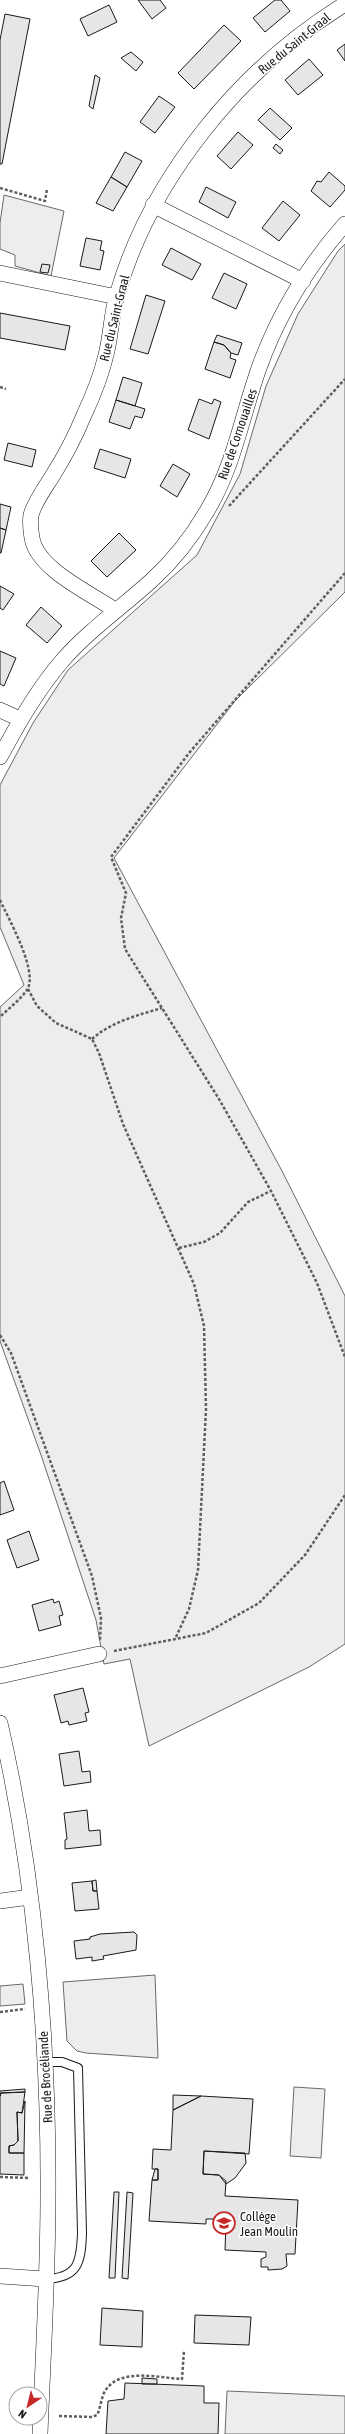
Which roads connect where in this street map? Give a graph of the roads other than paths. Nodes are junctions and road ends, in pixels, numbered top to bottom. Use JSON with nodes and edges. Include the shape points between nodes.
{"nodes":[{"id":1,"x":345,"y":4,"type":"edge"},
{"id":2,"x":153,"y":205,"type":"junction"},
{"id":3,"x":345,"y":224,"type":"edge"},
{"id":4,"x":0,"y":273,"type":"edge"},
{"id":5,"x":303,"y":281,"type":"junction"},
{"id":6,"x":117,"y":297,"type":"junction"},
{"id":7,"x":115,"y":610,"type":"junction"},
{"id":8,"x":0,"y":710,"type":"edge"},
{"id":9,"x":20,"y":719,"type":"junction"},
{"id":10,"x":0,"y":756,"type":"edge"},
{"id":11,"x":99,"y":1654,"type":"road end"},
{"id":12,"x":0,"y":1676,"type":"edge"},
{"id":13,"x":0,"y":1723,"type":"edge"},
{"id":14,"x":4,"y":1757,"type":"edge"},
{"id":15,"x":30,"y":1897,"type":"junction"},
{"id":16,"x":0,"y":1900,"type":"edge"},
{"id":17,"x":44,"y":2062,"type":"junction"},
{"id":18,"x":0,"y":2276,"type":"edge"},
{"id":19,"x":45,"y":2279,"type":"junction"},
{"id":20,"x":40,"y":2434,"type":"edge"}],
"edges":[{"from":1,"to":2,"type":"street","name":"Rue du Saint-Graal","via":[[313,24],[241,87],[219,112]]},
{"from":2,"to":5,"type":"street"},
{"from":2,"to":6,"type":"street","name":"Rue du Saint-Graal","via":[[133,250]]},
{"from":3,"to":5,"type":"street","name":"Rue de Cornouailles"},
{"from":4,"to":6,"type":"street"},
{"from":5,"to":7,"type":"street","name":"Rue de Cornouailles","via":[[277,324],[259,369],[229,468],[208,510],[181,550],[151,581]]},
{"from":6,"to":7,"type":"street","name":"Rue du Saint-Graal","via":[[106,354],[96,388],[75,438],[31,517],[32,539],[37,553],[51,569]]},
{"from":7,"to":9,"type":"street","name":"Rue de Cornouailles","via":[[62,661]]},
{"from":8,"to":9,"type":"street"},
{"from":9,"to":10,"type":"street","name":"Rue de Cornouailles"},
{"from":11,"to":12,"type":"street"},
{"from":13,"to":14,"type":"street","name":"Rue de Brocéliande"},
{"from":14,"to":15,"type":"street","name":"Rue de Brocéliande"},
{"from":15,"to":16,"type":"street"},
{"from":15,"to":17,"type":"street","name":"Rue de Brocéliande"},
{"from":17,"to":19,"type":"street","name":"Rue de Brocéliande","via":[[48,2198]]},
{"from":17,"to":19,"type":"lane","via":[[62,2062],[78,2068],[81,2257],[73,2271],[62,2278]]},
{"from":18,"to":19,"type":"street"},
{"from":19,"to":20,"type":"street","name":"Rue de Brocéliande"}]}
